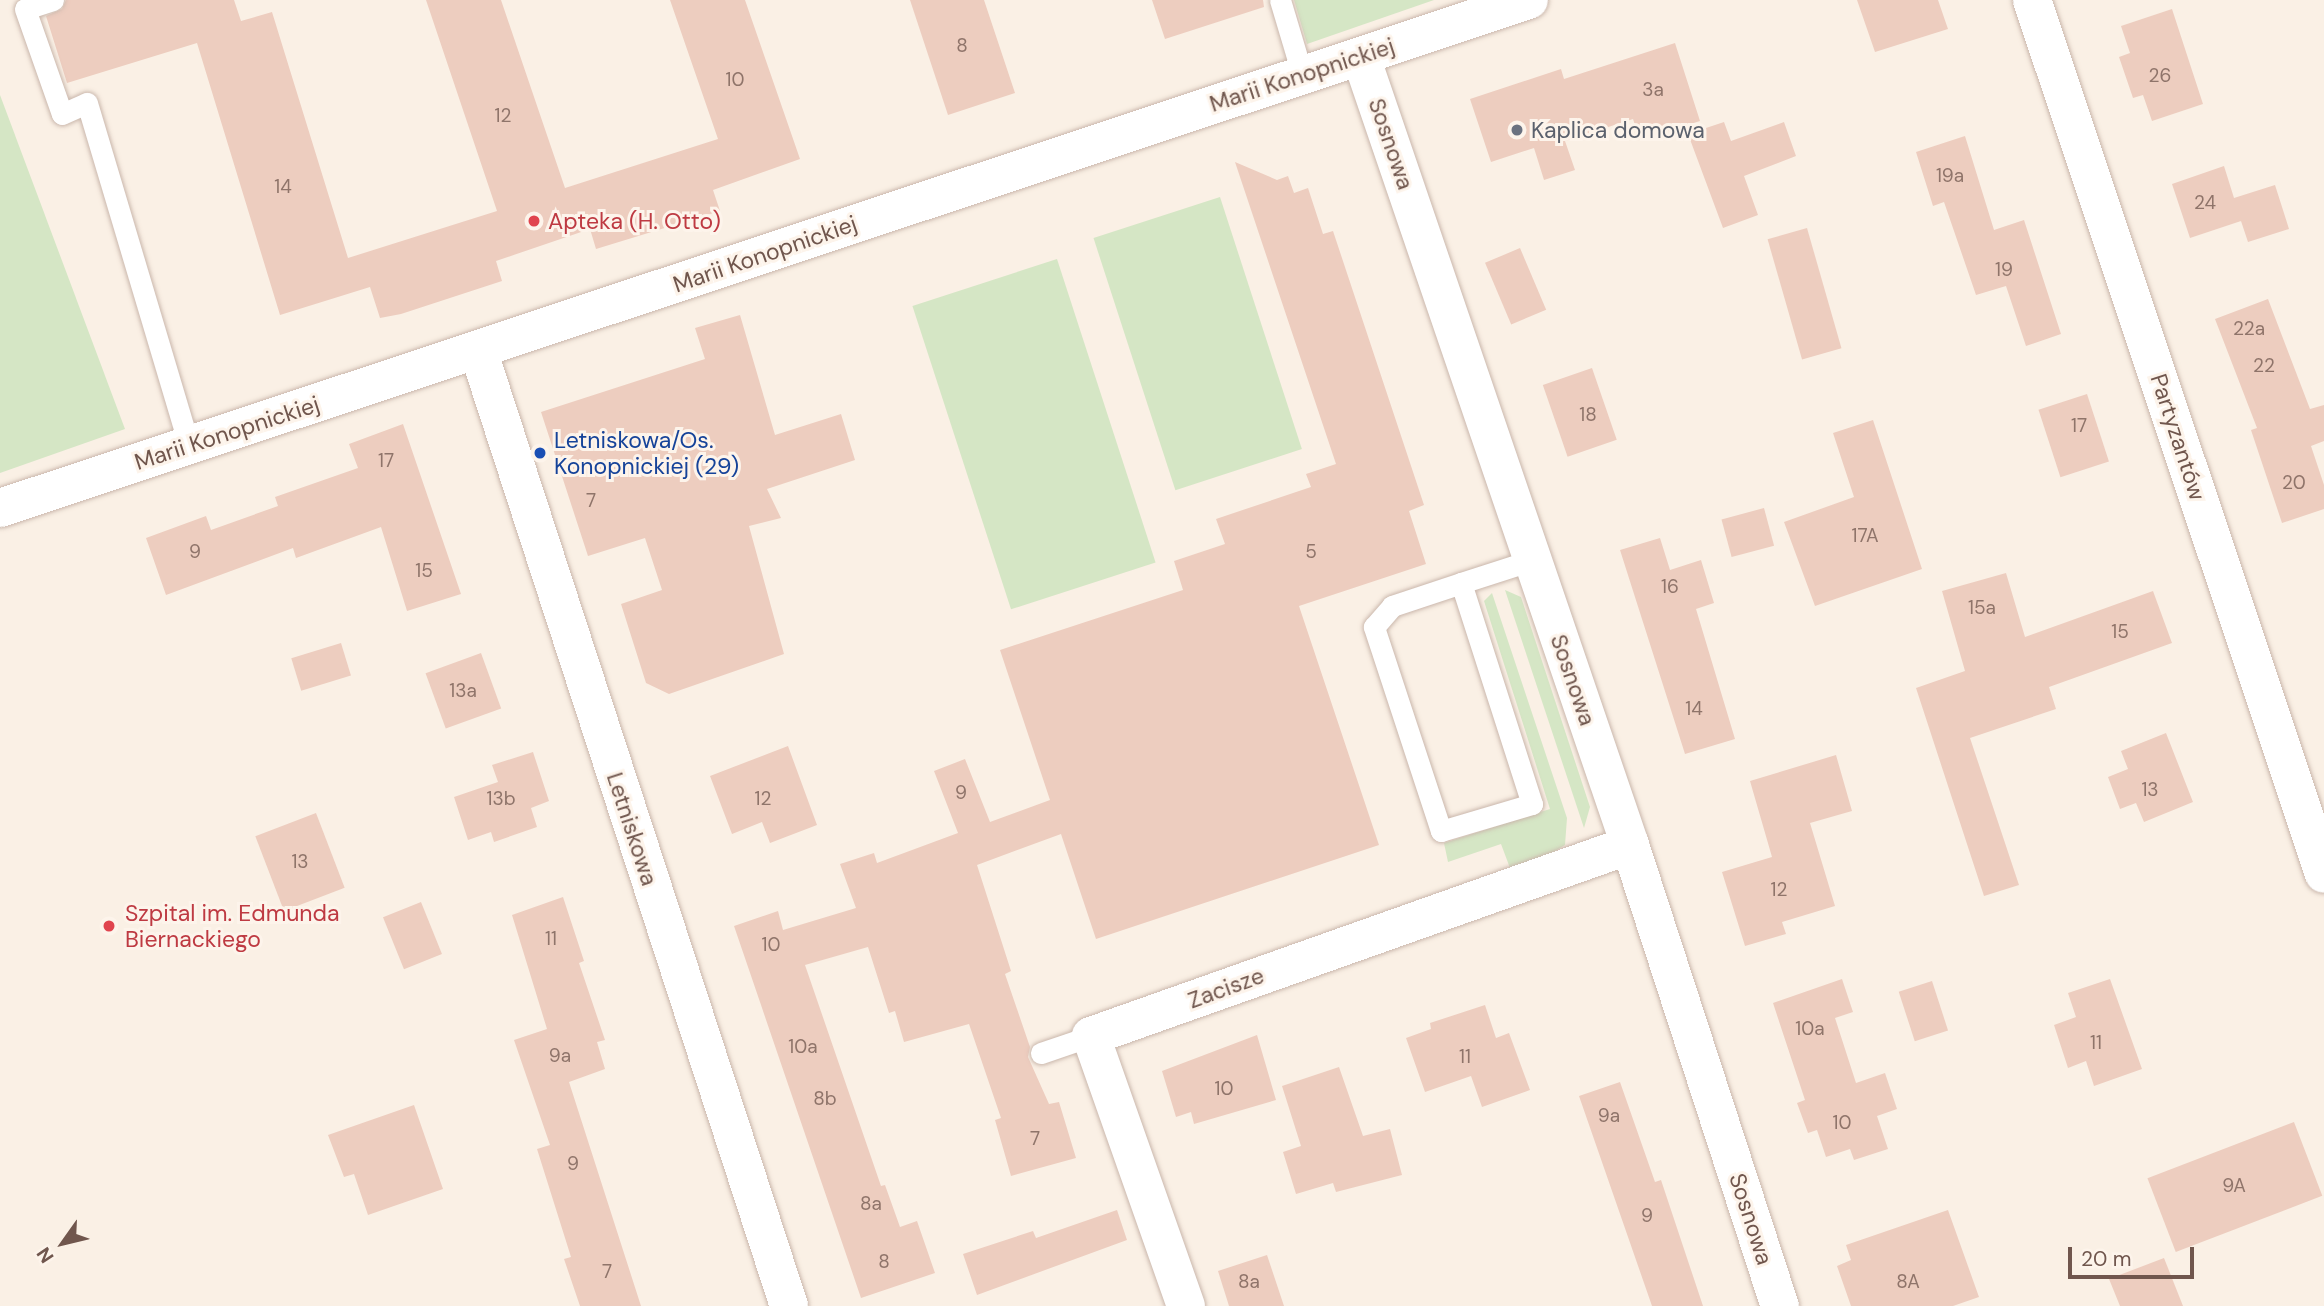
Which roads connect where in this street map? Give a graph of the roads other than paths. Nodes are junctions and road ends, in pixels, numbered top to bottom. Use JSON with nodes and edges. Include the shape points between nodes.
{"nodes":[{"id":1,"x":53,"y":0,"type":"edge"},
{"id":2,"x":1280,"y":0,"type":"edge"},
{"id":3,"x":1529,"y":0,"type":"edge"},
{"id":4,"x":2032,"y":0,"type":"edge"},
{"id":5,"x":1361,"y":57,"type":"junction"},
{"id":6,"x":1302,"y":74,"type":"junction"},
{"id":7,"x":478,"y":350,"type":"junction"},
{"id":8,"x":189,"y":446,"type":"junction"},
{"id":9,"x":0,"y":508,"type":"edge"},
{"id":10,"x":1532,"y":560,"type":"junction"},
{"id":11,"x":1461,"y":583,"type":"junction"},
{"id":12,"x":1630,"y":845,"type":"junction"},
{"id":13,"x":2324,"y":874,"type":"edge"},
{"id":14,"x":1091,"y":1036,"type":"junction"},
{"id":15,"x":1041,"y":1053,"type":"dead end"},
{"id":16,"x":789,"y":1306,"type":"edge"},
{"id":17,"x":1186,"y":1306,"type":"edge"},
{"id":18,"x":1780,"y":1306,"type":"edge"}],
"edges":[{"from":1,"to":8,"type":"lane","via":[[25,9],[62,114],[87,103]]},
{"from":2,"to":6,"type":"lane"},
{"from":3,"to":5,"type":"street","name":"Marii Konopnickiej"},
{"from":4,"to":13,"type":"street","name":"Partyzantów"},
{"from":5,"to":6,"type":"street","name":"Marii Konopnickiej"},
{"from":5,"to":10,"type":"street","name":"Sosnowa"},
{"from":6,"to":7,"type":"street","name":"Marii Konopnickiej"},
{"from":7,"to":8,"type":"street","name":"Marii Konopnickiej"},
{"from":7,"to":16,"type":"street","name":"Letniskowa"},
{"from":8,"to":9,"type":"street","name":"Marii Konopnickiej"},
{"from":10,"to":11,"type":"lane"},
{"from":10,"to":12,"type":"street","name":"Sosnowa"},
{"from":11,"to":11,"type":"lane","via":[[1392,606],[1374,628],[1441,831],[1532,804]]},
{"from":12,"to":14,"type":"street","name":"Zacisze"},
{"from":12,"to":18,"type":"street","name":"Sosnowa"},
{"from":14,"to":15,"type":"lane"},
{"from":14,"to":17,"type":"street"}]}
